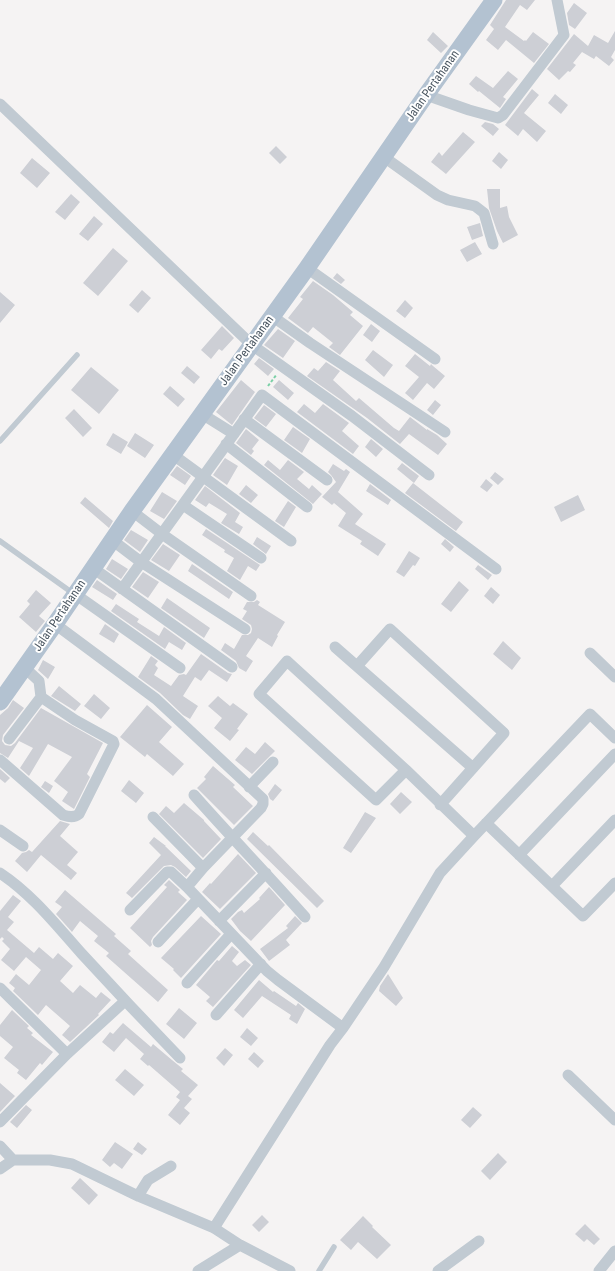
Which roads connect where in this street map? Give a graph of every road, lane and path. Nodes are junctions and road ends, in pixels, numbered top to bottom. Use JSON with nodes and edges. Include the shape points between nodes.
{"nodes":[{"id":1,"x":494,"y":0,"type":"edge"},
{"id":2,"x":557,"y":0,"type":"edge"},
{"id":3,"x":426,"y":95,"type":"junction"},
{"id":4,"x":0,"y":104,"type":"edge"},
{"id":5,"x":384,"y":157,"type":"junction"},
{"id":6,"x":493,"y":244,"type":"dead end"},
{"id":7,"x":307,"y":268,"type":"junction"},
{"id":8,"x":272,"y":316,"type":"junction"},
{"id":9,"x":252,"y":345,"type":"junction"},
{"id":10,"x":77,"y":355,"type":"dead end"},
{"id":11,"x":434,"y":359,"type":"dead end"},
{"id":12,"x":282,"y":366,"type":"junction"},
{"id":13,"x":262,"y":394,"type":"junction"},
{"id":14,"x":202,"y":414,"type":"junction"},
{"id":15,"x":244,"y":419,"type":"junction"},
{"id":16,"x":445,"y":432,"type":"dead end"},
{"id":17,"x":234,"y":434,"type":"junction"},
{"id":18,"x":0,"y":441,"type":"edge"},
{"id":19,"x":226,"y":444,"type":"junction"},
{"id":20,"x":172,"y":454,"type":"junction"},
{"id":21,"x":429,"y":475,"type":"dead end"},
{"id":22,"x":203,"y":477,"type":"junction"},
{"id":23,"x":327,"y":480,"type":"dead end"},
{"id":24,"x":183,"y":505,"type":"junction"},
{"id":25,"x":308,"y":507,"type":"dead end"},
{"id":26,"x":132,"y":510,"type":"junction"},
{"id":27,"x":162,"y":534,"type":"junction"},
{"id":28,"x":112,"y":540,"type":"junction"},
{"id":29,"x":0,"y":541,"type":"edge"},
{"id":30,"x":291,"y":541,"type":"dead end"},
{"id":31,"x":261,"y":558,"type":"dead end"},
{"id":32,"x":142,"y":562,"type":"junction"},
{"id":33,"x":94,"y":568,"type":"junction"},
{"id":34,"x":496,"y":569,"type":"dead end"},
{"id":35,"x":122,"y":589,"type":"junction"},
{"id":36,"x":75,"y":594,"type":"junction"},
{"id":37,"x":251,"y":596,"type":"dead end"},
{"id":38,"x":55,"y":624,"type":"junction"},
{"id":39,"x":244,"y":629,"type":"dead end"},
{"id":40,"x":335,"y":647,"type":"dead end"},
{"id":41,"x":590,"y":653,"type":"dead end"},
{"id":42,"x":357,"y":666,"type":"junction"},
{"id":43,"x":232,"y":667,"type":"dead end"},
{"id":44,"x":24,"y":668,"type":"junction"},
{"id":45,"x":180,"y":668,"type":"dead end"},
{"id":46,"x":615,"y":677,"type":"edge"},
{"id":47,"x":41,"y":697,"type":"junction"},
{"id":48,"x":0,"y":702,"type":"edge"},
{"id":49,"x":615,"y":738,"type":"edge"},
{"id":50,"x":9,"y":739,"type":"dead end"},
{"id":51,"x":615,"y":754,"type":"edge"},
{"id":52,"x":0,"y":760,"type":"edge"},
{"id":53,"x":273,"y":762,"type":"dead end"},
{"id":54,"x":473,"y":768,"type":"junction"},
{"id":55,"x":406,"y":770,"type":"junction"},
{"id":56,"x":249,"y":787,"type":"junction"},
{"id":57,"x":194,"y":795,"type":"dead end"},
{"id":58,"x":440,"y":805,"type":"junction"},
{"id":59,"x":153,"y":817,"type":"dead end"},
{"id":60,"x":615,"y":820,"type":"edge"},
{"id":61,"x":486,"y":823,"type":"junction"},
{"id":62,"x":0,"y":830,"type":"edge"},
{"id":63,"x":474,"y":836,"type":"junction"},
{"id":64,"x":232,"y":838,"type":"junction"},
{"id":65,"x":23,"y":846,"type":"dead end"},
{"id":66,"x":519,"y":855,"type":"junction"},
{"id":67,"x":203,"y":868,"type":"junction"},
{"id":68,"x":0,"y":873,"type":"edge"},
{"id":69,"x":266,"y":873,"type":"junction"},
{"id":70,"x":615,"y":883,"type":"edge"},
{"id":71,"x":552,"y":886,"type":"junction"},
{"id":72,"x":187,"y":887,"type":"junction"},
{"id":73,"x":198,"y":899,"type":"junction"},
{"id":74,"x":130,"y":910,"type":"dead end"},
{"id":75,"x":305,"y":917,"type":"dead end"},
{"id":76,"x":219,"y":921,"type":"junction"},
{"id":77,"x":231,"y":934,"type":"junction"},
{"id":78,"x":158,"y":942,"type":"dead end"},
{"id":79,"x":261,"y":964,"type":"junction"},
{"id":80,"x":187,"y":984,"type":"dead end"},
{"id":81,"x":0,"y":988,"type":"edge"},
{"id":82,"x":125,"y":1001,"type":"junction"},
{"id":83,"x":216,"y":1015,"type":"dead end"},
{"id":84,"x":343,"y":1028,"type":"junction"},
{"id":85,"x":67,"y":1054,"type":"junction"},
{"id":86,"x":180,"y":1058,"type":"dead end"},
{"id":87,"x":568,"y":1075,"type":"dead end"},
{"id":88,"x":615,"y":1120,"type":"edge"},
{"id":89,"x":0,"y":1122,"type":"edge"},
{"id":90,"x":0,"y":1146,"type":"edge"},
{"id":91,"x":13,"y":1160,"type":"junction"},
{"id":92,"x":171,"y":1166,"type":"dead end"},
{"id":93,"x":0,"y":1169,"type":"edge"},
{"id":94,"x":138,"y":1196,"type":"junction"},
{"id":95,"x":214,"y":1228,"type":"junction"},
{"id":96,"x":478,"y":1241,"type":"dead end"},
{"id":97,"x":240,"y":1245,"type":"junction"},
{"id":98,"x":334,"y":1247,"type":"dead end"},
{"id":99,"x":615,"y":1251,"type":"edge"},
{"id":100,"x":198,"y":1271,"type":"edge"},
{"id":101,"x":290,"y":1271,"type":"edge"},
{"id":102,"x":319,"y":1271,"type":"edge"},
{"id":103,"x":438,"y":1271,"type":"edge"},
{"id":104,"x":599,"y":1271,"type":"edge"}],
"edges":[{"from":1,"to":3,"type":"main road","name":"Jalan Pertahanan"},
{"from":2,"to":3,"type":"street","via":[[564,35],[503,115],[498,118]]},
{"from":3,"to":5,"type":"main road","name":"Jalan Pertahanan"},
{"from":4,"to":9,"type":"street"},
{"from":5,"to":6,"type":"street","via":[[437,195],[470,205],[484,213]]},
{"from":5,"to":7,"type":"main road","name":"Jalan Pertahanan"},
{"from":7,"to":8,"type":"main road","name":"Jalan Pertahanan"},
{"from":7,"to":11,"type":"street"},
{"from":8,"to":9,"type":"main road","name":"Jalan Pertahanan"},
{"from":8,"to":16,"type":"street"},
{"from":9,"to":12,"type":"street"},
{"from":9,"to":14,"type":"main road","name":"Jalan Pertahanan"},
{"from":10,"to":18,"type":"lane"},
{"from":12,"to":13,"type":"path"},
{"from":12,"to":21,"type":"street"},
{"from":13,"to":15,"type":"street"},
{"from":13,"to":34,"type":"street"},
{"from":14,"to":17,"type":"street"},
{"from":14,"to":20,"type":"main road","name":"Jalan Pertahanan"},
{"from":15,"to":17,"type":"street"},
{"from":15,"to":23,"type":"street"},
{"from":17,"to":19,"type":"street"},
{"from":19,"to":22,"type":"street"},
{"from":19,"to":25,"type":"street"},
{"from":20,"to":22,"type":"street"},
{"from":20,"to":26,"type":"main road","name":"Jalan Pertahanan"},
{"from":22,"to":24,"type":"street"},
{"from":22,"to":30,"type":"street"},
{"from":24,"to":27,"type":"street"},
{"from":24,"to":31,"type":"street"},
{"from":26,"to":27,"type":"street"},
{"from":26,"to":28,"type":"main road","name":"Jalan Pertahanan"},
{"from":27,"to":32,"type":"street"},
{"from":27,"to":37,"type":"street"},
{"from":28,"to":32,"type":"street"},
{"from":28,"to":33,"type":"main road","name":"Jalan Pertahanan"},
{"from":29,"to":36,"type":"lane"},
{"from":32,"to":35,"type":"street"},
{"from":32,"to":39,"type":"street"},
{"from":33,"to":35,"type":"street"},
{"from":33,"to":36,"type":"main road","name":"Jalan Pertahanan"},
{"from":35,"to":43,"type":"street"},
{"from":36,"to":38,"type":"main road","name":"Jalan Pertahanan"},
{"from":36,"to":45,"type":"street"},
{"from":38,"to":44,"type":"main road","name":"Jalan Pertahanan"},
{"from":38,"to":56,"type":"street","via":[[156,699]]},
{"from":40,"to":42,"type":"street"},
{"from":41,"to":46,"type":"street"},
{"from":42,"to":54,"type":"street"},
{"from":42,"to":54,"type":"street","via":[[390,629],[504,733]]},
{"from":44,"to":47,"type":"street","via":[[39,682]]},
{"from":44,"to":48,"type":"main road","name":"Jalan Pertahanan"},
{"from":47,"to":50,"type":"street"},
{"from":47,"to":52,"type":"street","via":[[114,744],[79,814],[76,817],[62,815]]},
{"from":49,"to":61,"type":"street","via":[[590,714]]},
{"from":51,"to":66,"type":"street"},
{"from":53,"to":56,"type":"street"},
{"from":54,"to":58,"type":"street"},
{"from":55,"to":55,"type":"street","via":[[287,661],[259,694],[376,800]]},
{"from":55,"to":58,"type":"street"},
{"from":56,"to":64,"type":"street","via":[[263,799],[264,804]]},
{"from":57,"to":64,"type":"street"},
{"from":58,"to":63,"type":"street"},
{"from":59,"to":67,"type":"street"},
{"from":60,"to":71,"type":"street"},
{"from":61,"to":63,"type":"street"},
{"from":61,"to":66,"type":"street"},
{"from":62,"to":65,"type":"street"},
{"from":63,"to":84,"type":"street","via":[[440,873],[384,967]]},
{"from":64,"to":67,"type":"street"},
{"from":64,"to":69,"type":"street"},
{"from":66,"to":71,"type":"street"},
{"from":67,"to":72,"type":"street"},
{"from":68,"to":82,"type":"street","via":[[31,898]]},
{"from":69,"to":75,"type":"street"},
{"from":69,"to":76,"type":"street"},
{"from":70,"to":71,"type":"street","via":[[583,916]]},
{"from":72,"to":73,"type":"street"},
{"from":72,"to":74,"type":"street","via":[[171,872],[167,872]]},
{"from":73,"to":76,"type":"street"},
{"from":73,"to":78,"type":"street"},
{"from":76,"to":77,"type":"street"},
{"from":77,"to":79,"type":"street"},
{"from":77,"to":80,"type":"street"},
{"from":79,"to":83,"type":"street"},
{"from":79,"to":84,"type":"street","via":[[278,980]]},
{"from":81,"to":85,"type":"street"},
{"from":82,"to":85,"type":"street"},
{"from":82,"to":86,"type":"street"},
{"from":84,"to":95,"type":"street"},
{"from":85,"to":89,"type":"street"},
{"from":87,"to":88,"type":"street"},
{"from":90,"to":91,"type":"street"},
{"from":91,"to":93,"type":"street"},
{"from":91,"to":94,"type":"street","via":[[50,1160],[72,1164]]},
{"from":92,"to":94,"type":"street","via":[[148,1180]]},
{"from":94,"to":95,"type":"street"},
{"from":95,"to":97,"type":"street"},
{"from":96,"to":103,"type":"street"},
{"from":97,"to":100,"type":"street"},
{"from":97,"to":101,"type":"street"},
{"from":98,"to":102,"type":"lane"},
{"from":99,"to":104,"type":"street"}]}
